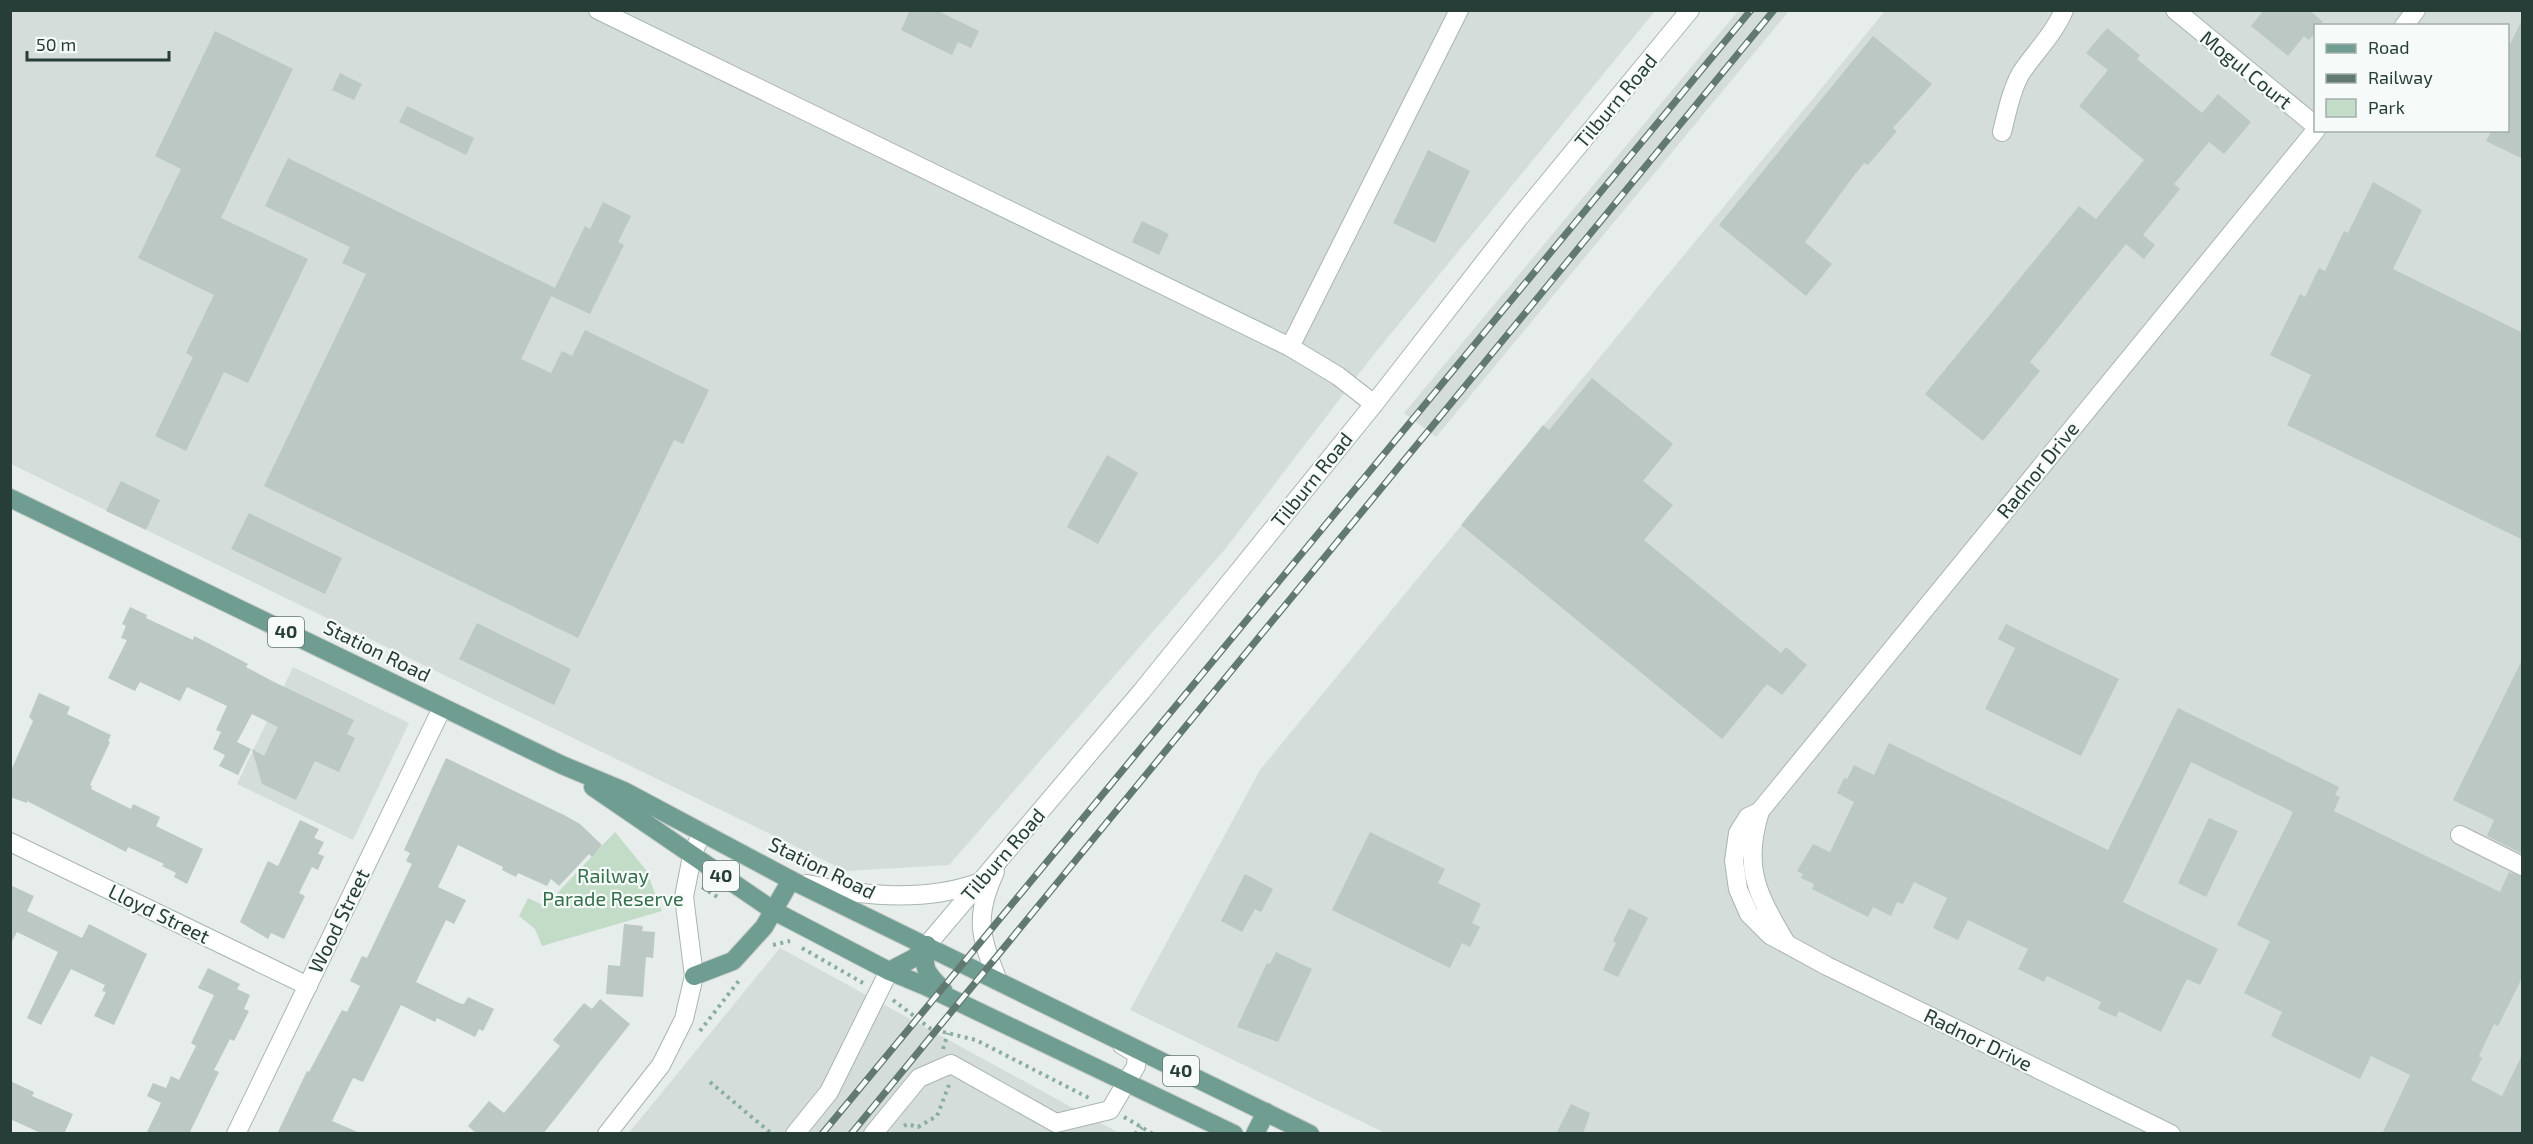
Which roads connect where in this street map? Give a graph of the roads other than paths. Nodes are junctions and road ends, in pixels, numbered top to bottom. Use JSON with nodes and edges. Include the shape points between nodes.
{"nodes":[{"id":1,"x":598,"y":10,"type":"edge"},
{"id":2,"x":1459,"y":10,"type":"edge"},
{"id":3,"x":1690,"y":10,"type":"edge"},
{"id":4,"x":2080,"y":10,"type":"edge"},
{"id":5,"x":2416,"y":10,"type":"edge"},
{"id":6,"x":2174,"y":11,"type":"edge"},
{"id":7,"x":2061,"y":18,"type":"edge"},
{"id":8,"x":2406,"y":24,"type":"edge"},
{"id":9,"x":2314,"y":126,"type":"edge"},
{"id":10,"x":2314,"y":130,"type":"edge"},
{"id":11,"x":2002,"y":132,"type":"dead end"},
{"id":12,"x":1290,"y":347,"type":"junction"},
{"id":13,"x":1374,"y":404,"type":"junction"},
{"id":14,"x":10,"y":498,"type":"edge"},
{"id":15,"x":442,"y":708,"type":"junction"},
{"id":16,"x":562,"y":765,"type":"junction"},
{"id":17,"x":702,"y":832,"type":"junction"},
{"id":18,"x":2460,"y":835,"type":"dead end"},
{"id":19,"x":10,"y":842,"type":"edge"},
{"id":20,"x":1004,"y":854,"type":"junction"},
{"id":21,"x":692,"y":856,"type":"junction"},
{"id":22,"x":2523,"y":866,"type":"edge"},
{"id":23,"x":791,"y":880,"type":"junction"},
{"id":24,"x":978,"y":883,"type":"junction"},
{"id":25,"x":774,"y":911,"type":"junction"},
{"id":26,"x":927,"y":945,"type":"junction"},
{"id":27,"x":889,"y":971,"type":"junction"},
{"id":28,"x":694,"y":976,"type":"junction"},
{"id":29,"x":998,"y":981,"type":"junction"},
{"id":30,"x":308,"y":986,"type":"junction"},
{"id":31,"x":950,"y":998,"type":"junction"},
{"id":32,"x":1096,"y":1029,"type":"junction"},
{"id":33,"x":1126,"y":1084,"type":"junction"},
{"id":34,"x":1266,"y":1112,"type":"junction"},
{"id":35,"x":236,"y":1134,"type":"edge"},
{"id":36,"x":607,"y":1134,"type":"edge"},
{"id":37,"x":795,"y":1134,"type":"edge"},
{"id":38,"x":873,"y":1134,"type":"edge"},
{"id":39,"x":1234,"y":1134,"type":"edge"},
{"id":40,"x":1255,"y":1134,"type":"edge"},
{"id":41,"x":1310,"y":1134,"type":"edge"},
{"id":42,"x":2171,"y":1134,"type":"edge"}],
"edges":[{"from":1,"to":12,"type":"street"},
{"from":2,"to":12,"type":"street"},
{"from":3,"to":13,"type":"street","name":"Tilburn Road","via":[[1518,219]]},
{"from":4,"to":7,"type":"street"},
{"from":5,"to":8,"type":"street"},
{"from":6,"to":9,"type":"street","name":"Mogul Court"},
{"from":7,"to":11,"type":"street","via":[[2021,74]]},
{"from":10,"to":42,"type":"street","name":"Radnor Drive","via":[[1760,811],[1748,818],[1738,833],[1734,861],[1738,889],[1749,914],[1770,935]]},
{"from":12,"to":13,"type":"street"},
{"from":13,"to":20,"type":"street","name":"Tilburn Road","via":[[1142,691]]},
{"from":14,"to":15,"type":"main road","name":"Station Road","number":"40"},
{"from":15,"to":16,"type":"main road","name":"Station Road","number":"40"},
{"from":15,"to":30,"type":"street","name":"Wood Street"},
{"from":16,"to":17,"type":"main road","name":"Station Road","number":"40","via":[[624,791]]},
{"from":16,"to":21,"type":"main road","name":"Station Road","number":"40"},
{"from":17,"to":21,"type":"street"},
{"from":17,"to":23,"type":"main road","name":"Station Road","number":"40"},
{"from":18,"to":22,"type":"street"},
{"from":19,"to":30,"type":"street","name":"Lloyd Street"},
{"from":20,"to":24,"type":"street","name":"Tilburn Road"},
{"from":20,"to":29,"type":"street","via":[[982,902],[980,926]]},
{"from":21,"to":25,"type":"main road","name":"Station Road","number":"40"},
{"from":21,"to":28,"type":"street","via":[[684,897]]},
{"from":23,"to":24,"type":"street","via":[[849,893],[874,894],[964,888]]},
{"from":23,"to":25,"type":"main road"},
{"from":23,"to":26,"type":"main road","name":"Station Road","number":"40"},
{"from":24,"to":26,"type":"street","name":"Tilburn Road"},
{"from":25,"to":27,"type":"main road","name":"Station Road","number":"40"},
{"from":25,"to":28,"type":"main road","via":[[733,961]]},
{"from":26,"to":27,"type":"main road","via":[[914,958]]},
{"from":26,"to":29,"type":"main road","name":"Station Road","number":"40"},
{"from":26,"to":31,"type":"main road","via":[[923,964],[926,972]]},
{"from":27,"to":31,"type":"main road","name":"Station Road","number":"40"},
{"from":27,"to":37,"type":"street","via":[[829,1092]]},
{"from":28,"to":36,"type":"street","via":[[684,1019],[672,1048]]},
{"from":29,"to":32,"type":"main road","number":"40"},
{"from":30,"to":35,"type":"street","name":"Wood Street"},
{"from":31,"to":33,"type":"main road","number":"40"},
{"from":32,"to":33,"type":"street","via":[[1137,1054],[1136,1066]]},
{"from":32,"to":34,"type":"main road","number":"40"},
{"from":33,"to":38,"type":"street","via":[[1110,1110],[1056,1123],[951,1064],[919,1078]]},
{"from":33,"to":39,"type":"main road","number":"40"},
{"from":34,"to":40,"type":"main road"},
{"from":34,"to":41,"type":"main road","number":"40"}]}
